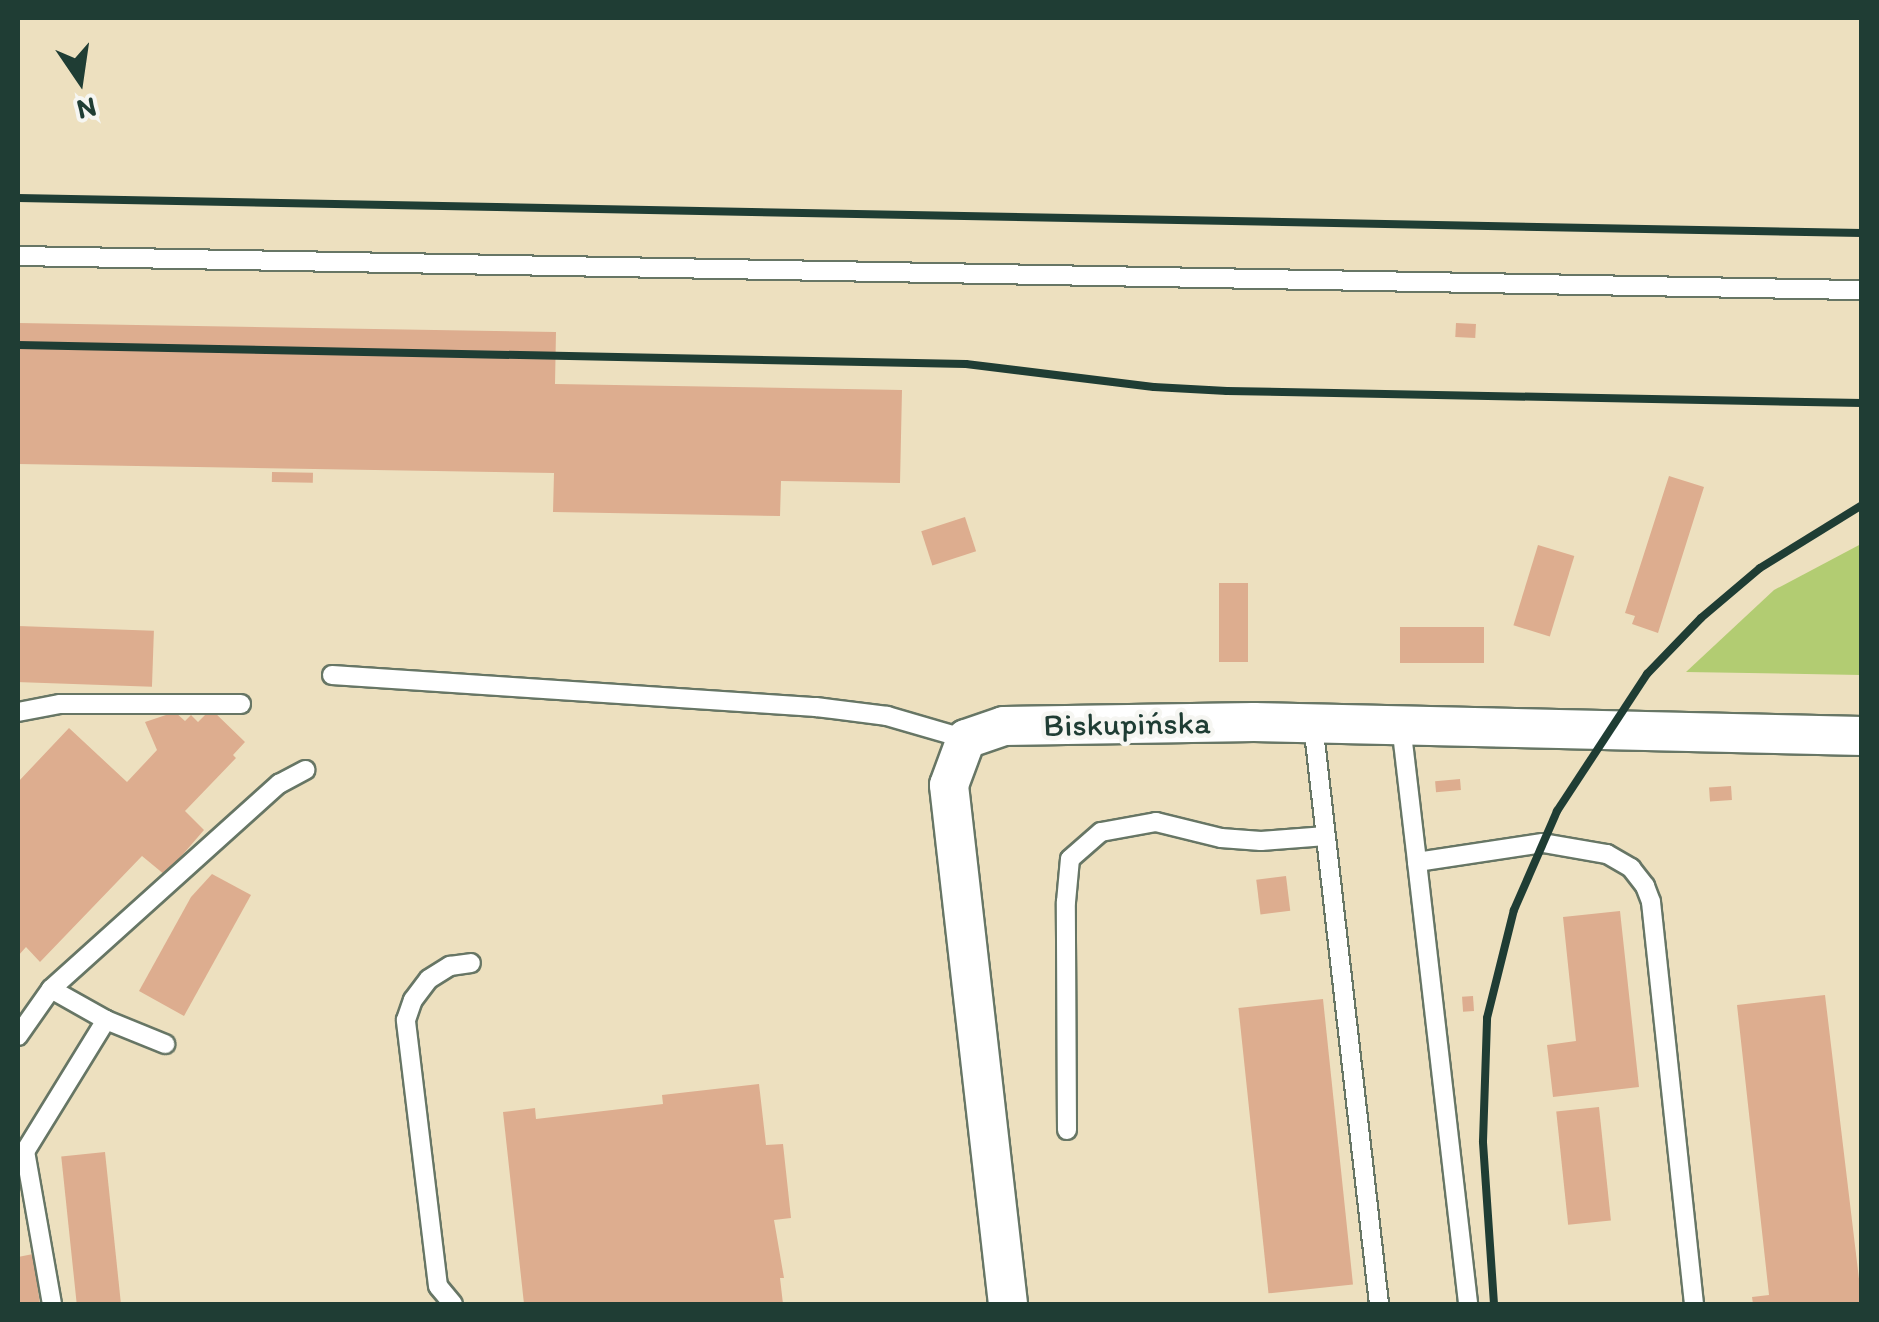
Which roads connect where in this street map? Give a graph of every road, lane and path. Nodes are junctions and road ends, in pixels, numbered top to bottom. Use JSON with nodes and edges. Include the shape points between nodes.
{"nodes":[{"id":1,"x":18,"y":256,"type":"edge"},
{"id":2,"x":1862,"y":290,"type":"edge"},
{"id":3,"x":332,"y":675,"type":"dead end"},
{"id":4,"x":241,"y":704,"type":"dead end"},
{"id":5,"x":18,"y":712,"type":"edge"},
{"id":6,"x":1313,"y":723,"type":"junction"},
{"id":7,"x":1401,"y":725,"type":"junction"},
{"id":8,"x":1862,"y":736,"type":"edge"},
{"id":9,"x":966,"y":739,"type":"junction"},
{"id":10,"x":306,"y":770,"type":"dead end"},
{"id":11,"x":1326,"y":836,"type":"junction"},
{"id":12,"x":1417,"y":862,"type":"junction"},
{"id":13,"x":471,"y":963,"type":"dead end"},
{"id":14,"x":51,"y":989,"type":"junction"},
{"id":15,"x":106,"y":1020,"type":"junction"},
{"id":16,"x":18,"y":1036,"type":"edge"},
{"id":17,"x":166,"y":1044,"type":"dead end"},
{"id":18,"x":1067,"y":1130,"type":"dead end"},
{"id":19,"x":21,"y":1157,"type":"edge"},
{"id":20,"x":52,"y":1304,"type":"edge"},
{"id":21,"x":453,"y":1304,"type":"edge"},
{"id":22,"x":1008,"y":1304,"type":"edge"},
{"id":23,"x":1379,"y":1304,"type":"edge"},
{"id":24,"x":1468,"y":1304,"type":"edge"},
{"id":25,"x":1694,"y":1304,"type":"edge"}],
"edges":[{"from":1,"to":2,"type":"lane"},
{"from":3,"to":9,"type":"lane","via":[[816,707],[887,716]]},
{"from":4,"to":5,"type":"lane","via":[[60,704]]},
{"from":6,"to":7,"type":"street","name":"Biskupińska"},
{"from":6,"to":9,"type":"street","name":"Biskupińska","via":[[1004,726]]},
{"from":6,"to":11,"type":"lane"},
{"from":7,"to":8,"type":"street","name":"Biskupińska"},
{"from":7,"to":12,"type":"lane"},
{"from":9,"to":22,"type":"street","via":[[949,784]]},
{"from":10,"to":14,"type":"lane","via":[[278,784]]},
{"from":11,"to":18,"type":"lane","via":[[1221,838],[1156,822],[1102,832],[1070,859]]},
{"from":11,"to":23,"type":"lane"},
{"from":12,"to":24,"type":"lane"},
{"from":12,"to":25,"type":"lane","via":[[1543,843],[1607,854],[1645,886]]},
{"from":13,"to":21,"type":"lane","via":[[450,966],[429,980],[406,1020],[438,1286]]},
{"from":14,"to":15,"type":"lane"},
{"from":14,"to":16,"type":"lane"},
{"from":15,"to":17,"type":"lane"},
{"from":15,"to":19,"type":"lane"},
{"from":19,"to":20,"type":"lane"}]}
